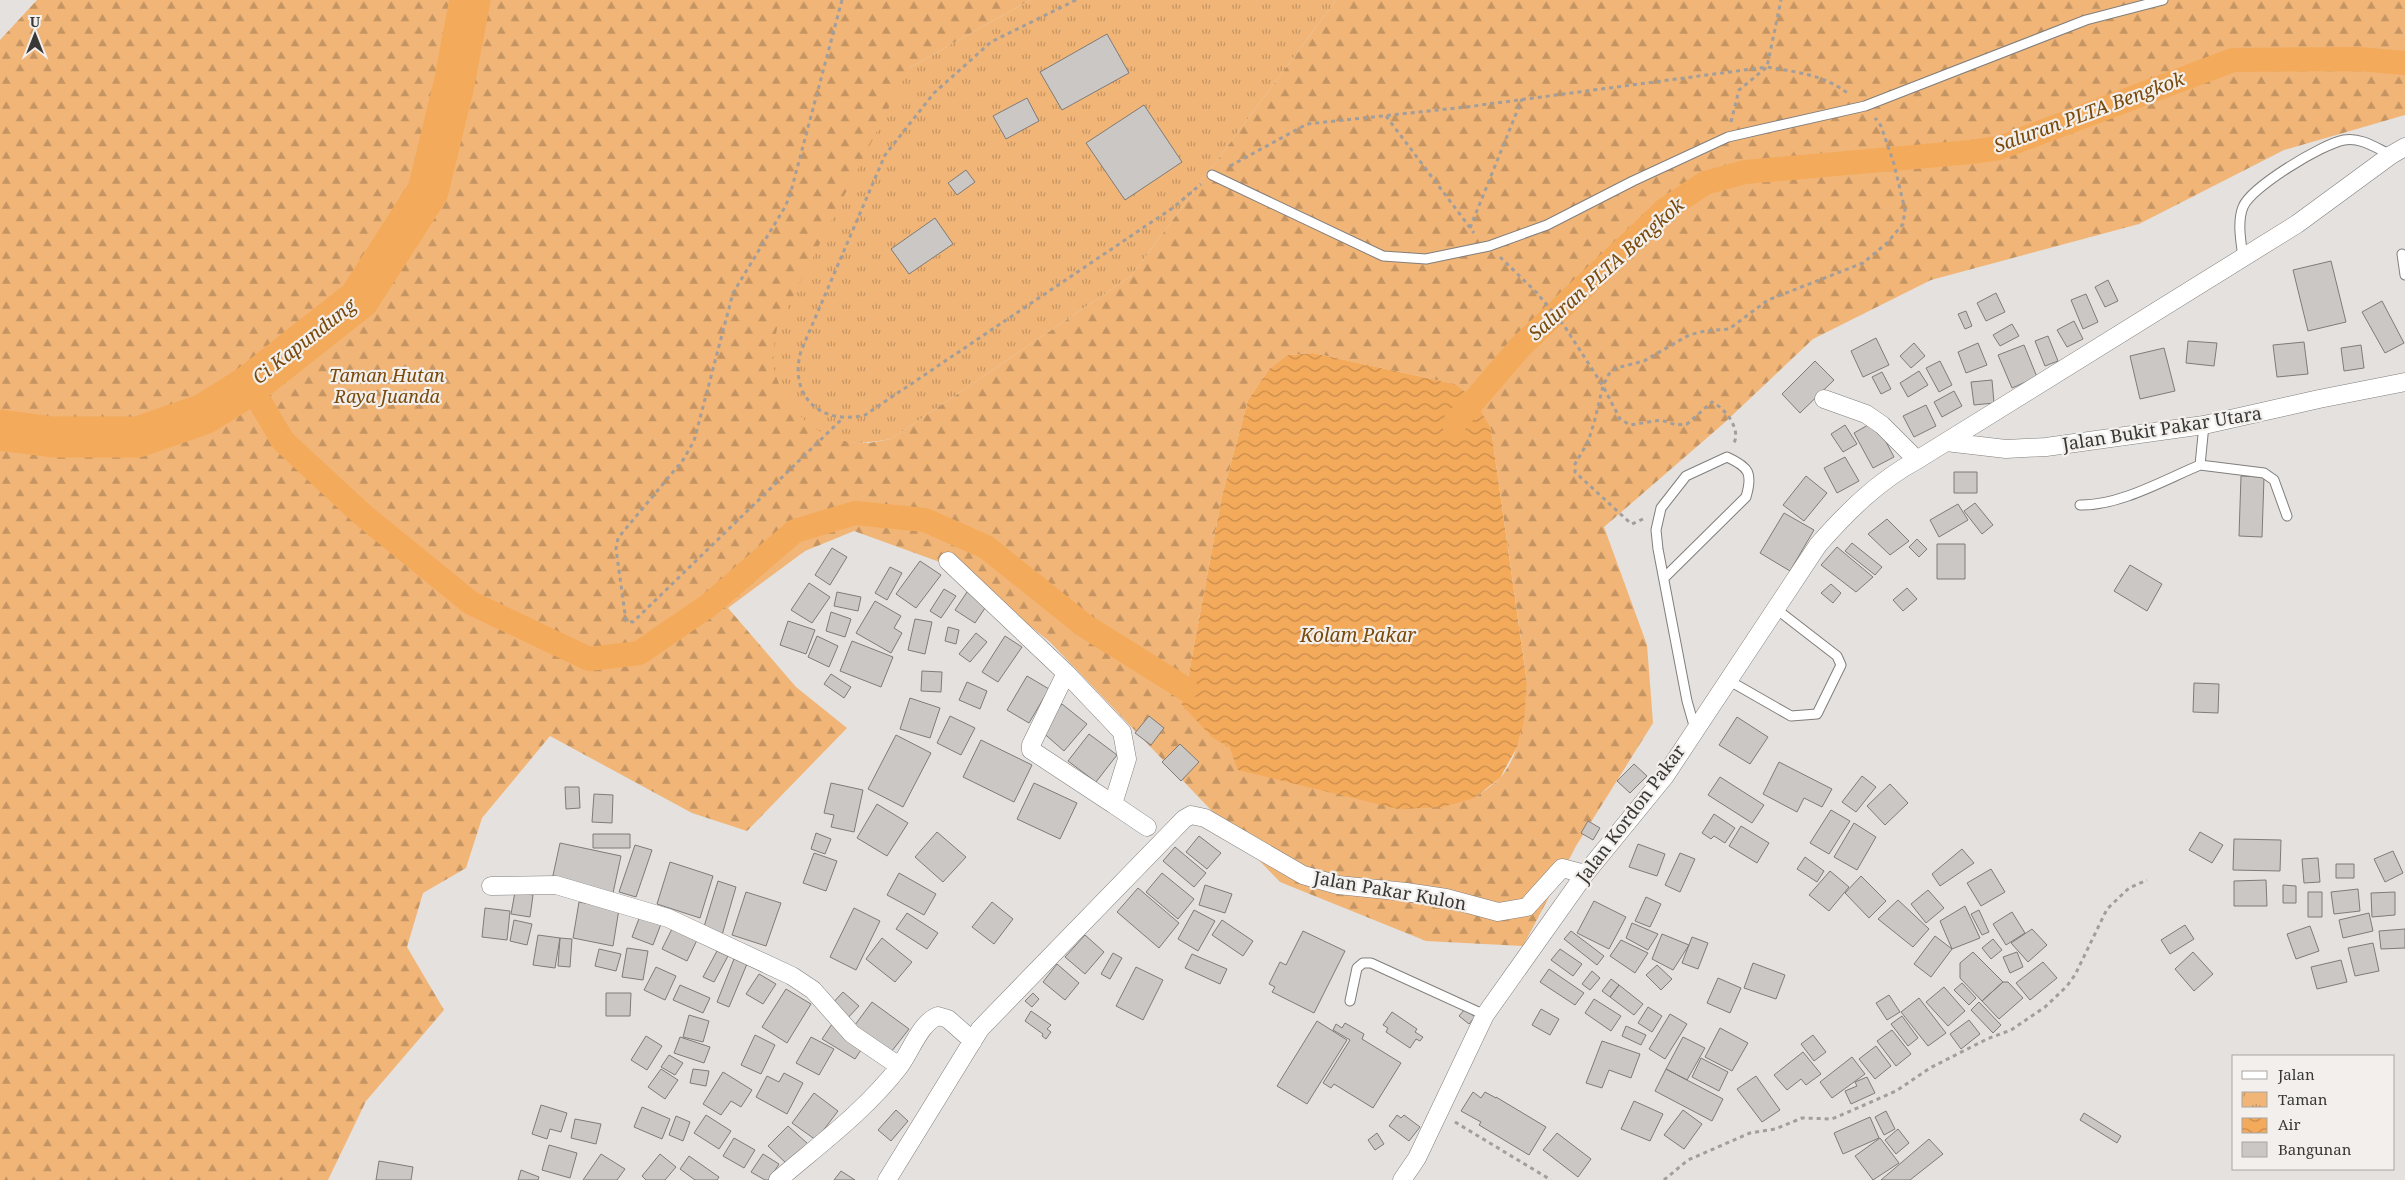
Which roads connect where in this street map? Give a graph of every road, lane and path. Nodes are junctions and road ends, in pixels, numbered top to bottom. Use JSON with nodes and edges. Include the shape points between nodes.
{"nodes":[{"id":1,"x":842,"y":0,"type":"edge"},
{"id":2,"x":1076,"y":0,"type":"edge"},
{"id":3,"x":1781,"y":0,"type":"edge"},
{"id":4,"x":2163,"y":0,"type":"edge"},
{"id":5,"x":1767,"y":67,"type":"junction"},
{"id":6,"x":1522,"y":100,"type":"junction"},
{"id":7,"x":1865,"y":106,"type":"junction"},
{"id":8,"x":1386,"y":115,"type":"junction"},
{"id":9,"x":1728,"y":137,"type":"junction"},
{"id":10,"x":2398,"y":151,"type":"edge"},
{"id":11,"x":1212,"y":175,"type":"junction"},
{"id":12,"x":1470,"y":229,"type":"junction"},
{"id":13,"x":1489,"y":246,"type":"junction"},
{"id":14,"x":2402,"y":254,"type":"dead end"},
{"id":15,"x":2243,"y":257,"type":"junction"},
{"id":16,"x":2405,"y":275,"type":"edge"},
{"id":17,"x":2405,"y":382,"type":"edge"},
{"id":18,"x":1603,"y":386,"type":"junction"},
{"id":19,"x":1824,"y":399,"type":"dead end"},
{"id":20,"x":843,"y":418,"type":"junction"},
{"id":21,"x":2204,"y":426,"type":"junction"},
{"id":22,"x":1946,"y":442,"type":"junction"},
{"id":23,"x":1727,"y":457,"type":"junction"},
{"id":24,"x":1917,"y":460,"type":"junction"},
{"id":25,"x":2200,"y":465,"type":"junction"},
{"id":26,"x":2080,"y":505,"type":"dead end"},
{"id":27,"x":1661,"y":508,"type":"junction"},
{"id":28,"x":2286,"y":516,"type":"dead end"},
{"id":29,"x":948,"y":561,"type":"dead end"},
{"id":30,"x":1664,"y":578,"type":"junction"},
{"id":31,"x":1775,"y":608,"type":"junction"},
{"id":32,"x":1066,"y":674,"type":"junction"},
{"id":33,"x":1728,"y":680,"type":"junction"},
{"id":34,"x":1695,"y":730,"type":"junction"},
{"id":35,"x":1113,"y":804,"type":"junction"},
{"id":36,"x":1147,"y":827,"type":"dead end"},
{"id":37,"x":1585,"y":874,"type":"junction"},
{"id":38,"x":2147,"y":880,"type":"dead end"},
{"id":39,"x":491,"y":886,"type":"dead end"},
{"id":40,"x":1350,"y":1001,"type":"dead end"},
{"id":41,"x":1486,"y":1015,"type":"junction"},
{"id":42,"x":977,"y":1035,"type":"junction"},
{"id":43,"x":899,"y":1066,"type":"junction"},
{"id":44,"x":1439,"y":1113,"type":"junction"},
{"id":45,"x":778,"y":1180,"type":"edge"},
{"id":46,"x":887,"y":1180,"type":"edge"},
{"id":47,"x":1402,"y":1180,"type":"edge"},
{"id":48,"x":1551,"y":1180,"type":"edge"},
{"id":49,"x":1664,"y":1180,"type":"edge"}],
"edges":[{"from":1,"to":20,"type":"path","via":[[790,195],[733,293],[694,441],[683,460],[618,538],[616,548],[626,621],[633,622]]},
{"from":2,"to":20,"type":"path","via":[[990,42],[934,93],[885,155],[798,362],[798,380],[806,398],[821,412]]},
{"from":3,"to":5,"type":"path"},
{"from":4,"to":7,"type":"lane","via":[[2086,20]]},
{"from":5,"to":6,"type":"path"},
{"from":5,"to":7,"type":"path","via":[[1833,82]]},
{"from":5,"to":9,"type":"path","via":[[1739,90]]},
{"from":6,"to":8,"type":"path"},
{"from":6,"to":12,"type":"path"},
{"from":7,"to":9,"type":"lane"},
{"from":7,"to":18,"type":"path","via":[[1881,126],[1906,210],[1903,224],[1887,243],[1864,263],[1768,300],[1729,329],[1689,335],[1644,362],[1616,368]]},
{"from":8,"to":11,"type":"path","via":[[1307,124]]},
{"from":8,"to":12,"type":"path"},
{"from":9,"to":13,"type":"lane","via":[[1547,225]]},
{"from":10,"to":15,"type":"street","name":"Jalan Kordon Pakar","via":[[2297,224]]},
{"from":10,"to":15,"type":"lane","via":[[2359,140],[2344,140],[2325,146],[2258,188],[2243,207],[2240,222]]},
{"from":11,"to":13,"type":"lane","via":[[1382,256],[1426,259]]},
{"from":11,"to":20,"type":"path","via":[[1174,207],[865,415]]},
{"from":12,"to":13,"type":"path"},
{"from":13,"to":18,"type":"path","via":[[1565,327]]},
{"from":14,"to":16,"type":"lane"},
{"from":15,"to":22,"type":"street","name":"Jalan Kordon Pakar"},
{"from":17,"to":21,"type":"street","name":"Jalan Bukit Pakar Utara"},
{"from":18,"to":23,"type":"path","via":[[1620,419],[1630,425],[1661,420],[1676,425],[1687,424],[1706,405],[1712,402],[1718,405],[1734,424],[1736,439]]},
{"from":18,"to":27,"type":"path","via":[[1588,442],[1575,464],[1575,472],[1632,524]]},
{"from":19,"to":24,"type":"street","via":[[1866,414],[1882,425]]},
{"from":21,"to":22,"type":"street","name":"Jalan Bukit Pakar Utara","via":[[2046,447],[2006,449]]},
{"from":21,"to":25,"type":"lane"},
{"from":22,"to":24,"type":"street","name":"Jalan Kordon Pakar"},
{"from":23,"to":27,"type":"lane","via":[[1686,476]]},
{"from":23,"to":30,"type":"lane","via":[[1746,468],[1751,482],[1746,497]]},
{"from":24,"to":31,"type":"street","name":"Jalan Kordon Pakar","via":[[1893,473],[1843,517],[1818,545]]},
{"from":25,"to":26,"type":"lane","via":[[2114,501]]},
{"from":25,"to":28,"type":"lane","via":[[2264,473],[2274,480]]},
{"from":27,"to":30,"type":"lane","via":[[1656,530]]},
{"from":29,"to":32,"type":"street"},
{"from":30,"to":34,"type":"lane"},
{"from":31,"to":33,"type":"street","name":"Jalan Kordon Pakar"},
{"from":31,"to":33,"type":"lane","via":[[1837,656],[1841,665],[1817,714],[1791,716]]},
{"from":32,"to":35,"type":"street","via":[[1122,732],[1127,759]]},
{"from":32,"to":35,"type":"street","via":[[1031,750]]},
{"from":33,"to":34,"type":"street","name":"Jalan Kordon Pakar"},
{"from":34,"to":37,"type":"street","name":"Jalan Kordon Pakar","via":[[1653,791]]},
{"from":35,"to":36,"type":"street"},
{"from":37,"to":41,"type":"street","name":"Jalan Kordon Pakar"},
{"from":37,"to":42,"type":"street","name":"Jalan Pakar Kulon","via":[[1562,868],[1527,907],[1498,912],[1446,898],[1338,886],[1303,875],[1205,818],[1192,815],[1184,819],[1120,883]]},
{"from":38,"to":49,"type":"path","via":[[2129,888],[2107,909],[2067,986],[2045,1007],[2011,1030],[1930,1068],[1896,1091],[1832,1119],[1802,1118],[1775,1129],[1750,1133],[1688,1160]]},
{"from":39,"to":43,"type":"street","via":[[556,885],[668,918],[792,976],[813,990],[852,1034]]},
{"from":40,"to":41,"type":"lane","via":[[1357,968],[1363,963],[1371,963]]},
{"from":41,"to":44,"type":"street","name":"Jalan Kordon Pakar"},
{"from":42,"to":43,"type":"street","via":[[938,1016],[930,1020]]},
{"from":42,"to":46,"type":"street"},
{"from":43,"to":45,"type":"street","via":[[865,1107]]},
{"from":44,"to":47,"type":"street","name":"Jalan Kordon Pakar"},
{"from":44,"to":48,"type":"path"}]}
